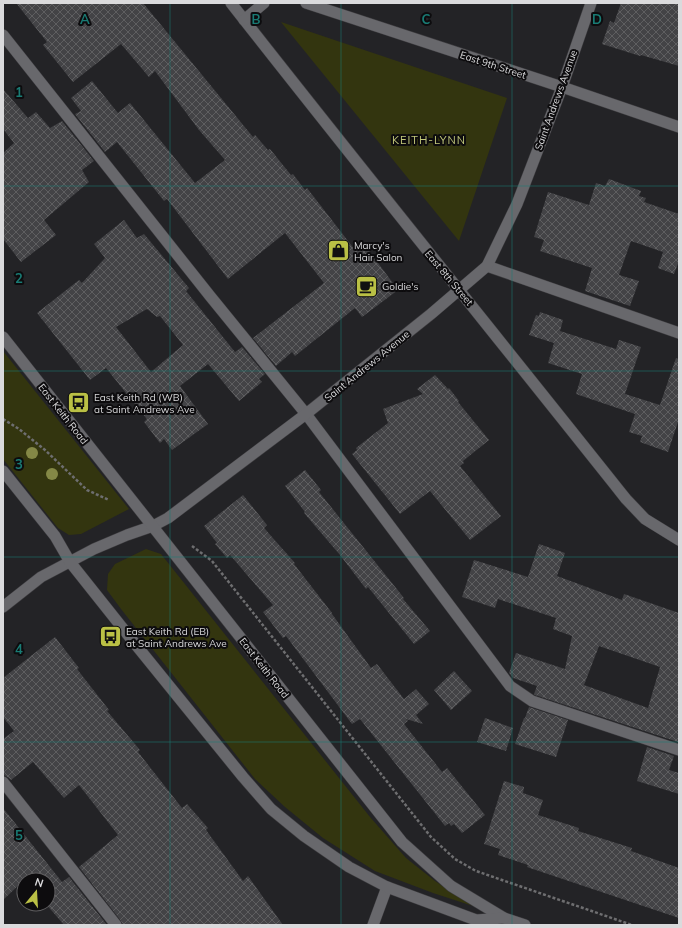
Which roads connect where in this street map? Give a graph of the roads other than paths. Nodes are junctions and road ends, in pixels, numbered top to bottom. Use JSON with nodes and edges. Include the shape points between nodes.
{"nodes":[{"id":1,"x":231,"y":3,"type":"edge"},
{"id":2,"x":264,"y":3,"type":"edge"},
{"id":3,"x":306,"y":3,"type":"edge"},
{"id":4,"x":591,"y":3,"type":"edge"},
{"id":5,"x":244,"y":20,"type":"junction"},
{"id":6,"x":3,"y":35,"type":"edge"},
{"id":7,"x":562,"y":87,"type":"junction"},
{"id":8,"x":679,"y":127,"type":"edge"},
{"id":9,"x":487,"y":266,"type":"junction"},
{"id":10,"x":459,"y":290,"type":"junction"},
{"id":11,"x":679,"y":333,"type":"edge"},
{"id":12,"x":3,"y":337,"type":"edge"},
{"id":13,"x":306,"y":414,"type":"junction"},
{"id":14,"x":3,"y":471,"type":"edge"},
{"id":15,"x":152,"y":526,"type":"junction"},
{"id":16,"x":679,"y":540,"type":"edge"},
{"id":17,"x":70,"y":562,"type":"junction"},
{"id":18,"x":3,"y":607,"type":"edge"},
{"id":19,"x":679,"y":750,"type":"edge"},
{"id":20,"x":3,"y":782,"type":"edge"},
{"id":21,"x":387,"y":887,"type":"junction"},
{"id":22,"x":504,"y":918,"type":"junction"},
{"id":23,"x":116,"y":925,"type":"edge"},
{"id":24,"x":373,"y":925,"type":"edge"},
{"id":25,"x":526,"y":925,"type":"edge"}],
"edges":[{"from":1,"to":5,"type":"street","name":"East 8th Street"},
{"from":2,"to":5,"type":"street"},
{"from":3,"to":7,"type":"street","name":"East 9th Street"},
{"from":4,"to":7,"type":"street","name":"Saint Andrews Avenue"},
{"from":5,"to":10,"type":"street","name":"East 8th Street"},
{"from":6,"to":13,"type":"street"},
{"from":7,"to":8,"type":"street","name":"East 9th Street"},
{"from":7,"to":9,"type":"street","name":"Saint Andrews Avenue","via":[[517,204]]},
{"from":9,"to":10,"type":"street","name":"Saint Andrews Avenue"},
{"from":9,"to":11,"type":"street"},
{"from":10,"to":13,"type":"street","name":"Saint Andrews Avenue"},
{"from":10,"to":16,"type":"street","name":"East 8th Street","via":[[626,499],[645,519]]},
{"from":12,"to":15,"type":"street","name":"East Keith Road"},
{"from":13,"to":15,"type":"street","name":"Saint Andrews Avenue","via":[[168,518]]},
{"from":13,"to":19,"type":"street","via":[[510,686],[532,700]]},
{"from":14,"to":17,"type":"street","name":"East Keith Road","via":[[56,536]]},
{"from":15,"to":17,"type":"street","name":"Saint Andrews Avenue"},
{"from":15,"to":22,"type":"street","name":"East Keith Road","via":[[402,842],[451,886]]},
{"from":17,"to":18,"type":"street","name":"Saint Andrews Avenue","via":[[41,577]]},
{"from":17,"to":21,"type":"street","name":"East Keith Road","via":[[271,809],[349,867]]},
{"from":20,"to":23,"type":"street"},
{"from":21,"to":22,"type":"street","name":"East Keith Road","via":[[476,920]]},
{"from":21,"to":24,"type":"street"},
{"from":22,"to":25,"type":"street","name":"East Keith Road"}]}
